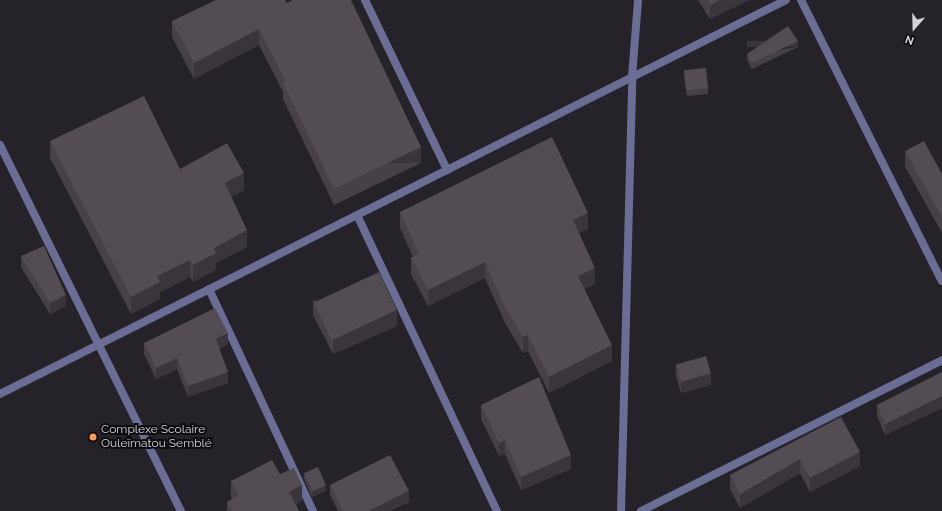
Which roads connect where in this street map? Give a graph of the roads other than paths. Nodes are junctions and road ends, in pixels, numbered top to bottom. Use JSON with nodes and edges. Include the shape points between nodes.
{"nodes":[{"id":1,"x":365,"y":0,"type":"edge"},
{"id":2,"x":638,"y":0,"type":"edge"},
{"id":3,"x":786,"y":0,"type":"edge"},
{"id":4,"x":801,"y":0,"type":"edge"},
{"id":5,"x":632,"y":77,"type":"junction"},
{"id":6,"x":0,"y":145,"type":"edge"},
{"id":7,"x":447,"y":170,"type":"junction"},
{"id":8,"x":357,"y":215,"type":"junction"},
{"id":9,"x":942,"y":281,"type":"edge"},
{"id":10,"x":208,"y":289,"type":"junction"},
{"id":11,"x":100,"y":344,"type":"junction"},
{"id":12,"x":942,"y":360,"type":"edge"},
{"id":13,"x":0,"y":394,"type":"edge"},
{"id":14,"x":181,"y":511,"type":"edge"},
{"id":15,"x":313,"y":511,"type":"edge"},
{"id":16,"x":497,"y":511,"type":"edge"},
{"id":17,"x":621,"y":511,"type":"edge"},
{"id":18,"x":641,"y":511,"type":"edge"}],
"edges":[{"from":1,"to":7,"type":"street"},
{"from":2,"to":5,"type":"street"},
{"from":3,"to":5,"type":"street"},
{"from":4,"to":9,"type":"street"},
{"from":5,"to":7,"type":"street"},
{"from":5,"to":17,"type":"street"},
{"from":6,"to":11,"type":"street"},
{"from":7,"to":8,"type":"street"},
{"from":8,"to":10,"type":"street"},
{"from":8,"to":16,"type":"street"},
{"from":10,"to":11,"type":"street"},
{"from":10,"to":15,"type":"street"},
{"from":11,"to":13,"type":"street"},
{"from":11,"to":14,"type":"street"},
{"from":12,"to":18,"type":"street"}]}
